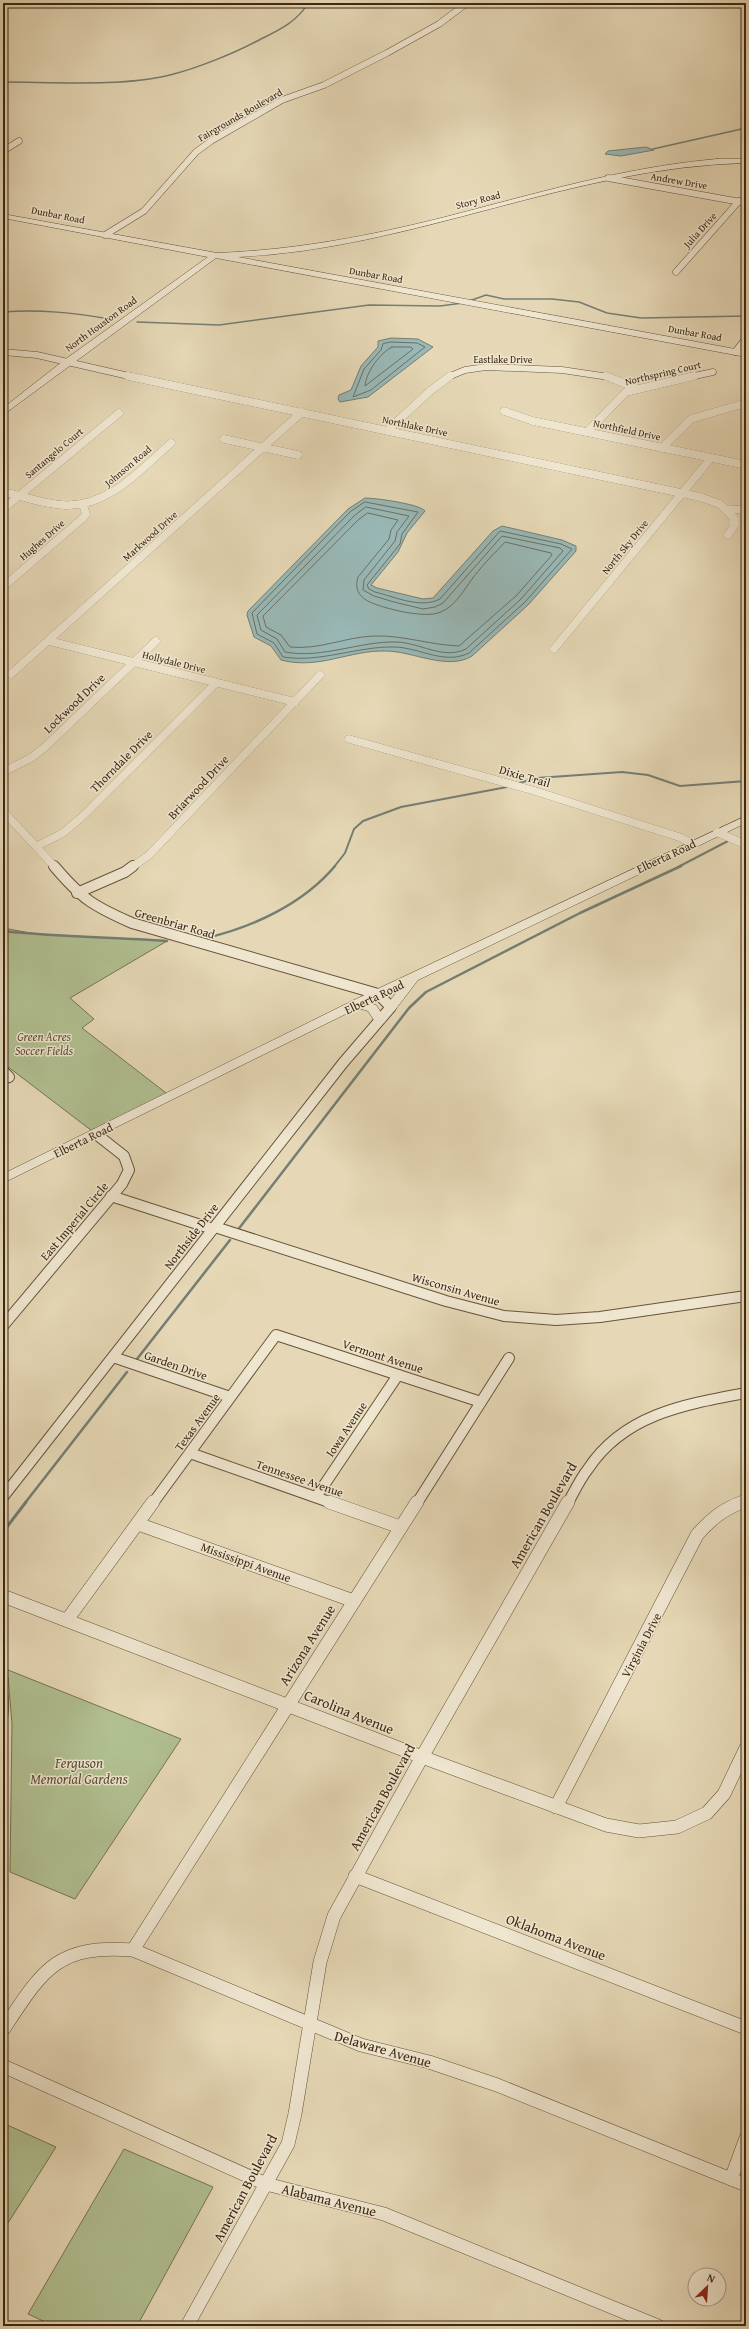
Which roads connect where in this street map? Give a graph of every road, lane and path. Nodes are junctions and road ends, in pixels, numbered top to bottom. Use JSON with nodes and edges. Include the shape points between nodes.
{"nodes":[{"id":1,"x":467,"y":3,"type":"edge"},
{"id":2,"x":474,"y":3,"type":"edge"},
{"id":3,"x":236,"y":129,"type":"junction"},
{"id":4,"x":19,"y":141,"type":"dead end"},
{"id":5,"x":3,"y":151,"type":"edge"},
{"id":6,"x":746,"y":161,"type":"edge"},
{"id":7,"x":608,"y":178,"type":"junction"},
{"id":8,"x":739,"y":201,"type":"junction"},
{"id":9,"x":746,"y":203,"type":"edge"},
{"id":10,"x":3,"y":216,"type":"edge"},
{"id":11,"x":105,"y":235,"type":"junction"},
{"id":12,"x":115,"y":237,"type":"junction"},
{"id":13,"x":214,"y":256,"type":"junction"},
{"id":14,"x":676,"y":272,"type":"dead end"},
{"id":15,"x":746,"y":338,"type":"edge"},
{"id":16,"x":3,"y":352,"type":"edge"},
{"id":17,"x":735,"y":352,"type":"junction"},
{"id":18,"x":746,"y":354,"type":"edge"},
{"id":19,"x":66,"y":363,"type":"junction"},
{"id":20,"x":713,"y":372,"type":"dead end"},
{"id":21,"x":636,"y":388,"type":"junction"},
{"id":22,"x":746,"y":403,"type":"edge"},
{"id":23,"x":504,"y":411,"type":"dead end"},
{"id":24,"x":3,"y":412,"type":"edge"},
{"id":25,"x":302,"y":412,"type":"junction"},
{"id":26,"x":119,"y":413,"type":"dead end"},
{"id":27,"x":388,"y":430,"type":"junction"},
{"id":28,"x":586,"y":432,"type":"junction"},
{"id":29,"x":224,"y":439,"type":"dead end"},
{"id":30,"x":171,"y":443,"type":"dead end"},
{"id":31,"x":262,"y":448,"type":"junction"},
{"id":32,"x":662,"y":448,"type":"junction"},
{"id":33,"x":298,"y":455,"type":"dead end"},
{"id":34,"x":711,"y":458,"type":"junction"},
{"id":35,"x":746,"y":465,"type":"edge"},
{"id":36,"x":3,"y":492,"type":"edge"},
{"id":37,"x":682,"y":492,"type":"junction"},
{"id":38,"x":19,"y":496,"type":"junction"},
{"id":39,"x":83,"y":504,"type":"junction"},
{"id":40,"x":3,"y":509,"type":"edge"},
{"id":41,"x":746,"y":509,"type":"edge"},
{"id":42,"x":728,"y":510,"type":"junction"},
{"id":43,"x":728,"y":535,"type":"dead end"},
{"id":44,"x":3,"y":586,"type":"edge"},
{"id":45,"x":49,"y":641,"type":"junction"},
{"id":46,"x":156,"y":641,"type":"dead end"},
{"id":47,"x":554,"y":648,"type":"dead end"},
{"id":48,"x":133,"y":662,"type":"junction"},
{"id":49,"x":11,"y":674,"type":"dead end"},
{"id":50,"x":320,"y":675,"type":"dead end"},
{"id":51,"x":216,"y":683,"type":"junction"},
{"id":52,"x":295,"y":702,"type":"junction"},
{"id":53,"x":349,"y":739,"type":"dead end"},
{"id":54,"x":3,"y":772,"type":"edge"},
{"id":55,"x":3,"y":812,"type":"edge"},
{"id":56,"x":746,"y":819,"type":"edge"},
{"id":57,"x":721,"y":830,"type":"junction"},
{"id":58,"x":746,"y":840,"type":"edge"},
{"id":59,"x":692,"y":844,"type":"junction"},
{"id":60,"x":746,"y":845,"type":"edge"},
{"id":61,"x":37,"y":846,"type":"junction"},
{"id":62,"x":77,"y":893,"type":"junction"},
{"id":63,"x":414,"y":978,"type":"junction"},
{"id":64,"x":378,"y":994,"type":"junction"},
{"id":65,"x":356,"y":1004,"type":"junction"},
{"id":66,"x":390,"y":1007,"type":"junction"},
{"id":67,"x":380,"y":1020,"type":"junction"},
{"id":68,"x":3,"y":1071,"type":"edge"},
{"id":69,"x":3,"y":1079,"type":"edge"},
{"id":70,"x":96,"y":1134,"type":"junction"},
{"id":71,"x":3,"y":1179,"type":"edge"},
{"id":72,"x":111,"y":1196,"type":"junction"},
{"id":73,"x":214,"y":1228,"type":"junction"},
{"id":74,"x":746,"y":1296,"type":"edge"},
{"id":75,"x":3,"y":1326,"type":"edge"},
{"id":76,"x":276,"y":1335,"type":"joint"},
{"id":77,"x":113,"y":1357,"type":"junction"},
{"id":78,"x":509,"y":1358,"type":"dead end"},
{"id":79,"x":398,"y":1375,"type":"junction"},
{"id":80,"x":746,"y":1393,"type":"edge"},
{"id":81,"x":230,"y":1398,"type":"junction"},
{"id":82,"x":481,"y":1402,"type":"junction"},
{"id":83,"x":190,"y":1453,"type":"junction"},
{"id":84,"x":3,"y":1497,"type":"edge"},
{"id":85,"x":316,"y":1497,"type":"junction"},
{"id":86,"x":746,"y":1501,"type":"edge"},
{"id":87,"x":138,"y":1524,"type":"junction"},
{"id":88,"x":400,"y":1527,"type":"junction"},
{"id":89,"x":3,"y":1596,"type":"edge"},
{"id":90,"x":354,"y":1601,"type":"junction"},
{"id":91,"x":67,"y":1620,"type":"junction"},
{"id":92,"x":288,"y":1704,"type":"junction"},
{"id":93,"x":746,"y":1748,"type":"edge"},
{"id":94,"x":422,"y":1757,"type":"junction"},
{"id":95,"x":556,"y":1807,"type":"junction"},
{"id":96,"x":355,"y":1876,"type":"junction"},
{"id":97,"x":133,"y":1950,"type":"junction"},
{"id":98,"x":309,"y":2025,"type":"junction"},
{"id":99,"x":746,"y":2028,"type":"edge"},
{"id":100,"x":3,"y":2030,"type":"edge"},
{"id":101,"x":3,"y":2066,"type":"edge"},
{"id":102,"x":746,"y":2138,"type":"edge"},
{"id":103,"x":731,"y":2179,"type":"junction"},
{"id":104,"x":266,"y":2184,"type":"junction"},
{"id":105,"x":746,"y":2185,"type":"edge"},
{"id":106,"x":187,"y":2326,"type":"edge"},
{"id":107,"x":658,"y":2326,"type":"edge"}],
"edges":[{"from":1,"to":3,"type":"street","name":"Fairgrounds Boulevard","via":[[439,24],[387,53],[324,85],[282,100]]},
{"from":2,"to":3,"type":"street","name":"Fairgrounds Boulevard","via":[[445,25],[393,54],[330,86],[293,99]]},
{"from":3,"to":11,"type":"street","name":"Fairgrounds Boulevard","via":[[196,152],[144,211]]},
{"from":3,"to":12,"type":"street","name":"Fairgrounds Boulevard","via":[[203,152],[150,212]]},
{"from":4,"to":5,"type":"street"},
{"from":6,"to":7,"type":"street","name":"Story Road","via":[[684,164],[644,169]]},
{"from":7,"to":8,"type":"street","name":"Andrew Drive"},
{"from":7,"to":13,"type":"street","name":"Story Road","via":[[360,240],[240,256]]},
{"from":8,"to":9,"type":"street","name":"Andrew Drive"},
{"from":8,"to":14,"type":"street","name":"Julia Drive"},
{"from":10,"to":11,"type":"street","name":"Dunbar Road"},
{"from":11,"to":12,"type":"street","name":"Dunbar Road"},
{"from":12,"to":13,"type":"street","name":"Dunbar Road"},
{"from":13,"to":17,"type":"street","name":"Dunbar Road"},
{"from":13,"to":19,"type":"street","name":"North Houston Road"},
{"from":15,"to":17,"type":"street"},
{"from":16,"to":19,"type":"street","name":"Northlake Drive","via":[[37,355]]},
{"from":17,"to":18,"type":"street","name":"Dunbar Road"},
{"from":19,"to":24,"type":"street","name":"North Houston Road"},
{"from":19,"to":25,"type":"street","name":"Northlake Drive"},
{"from":20,"to":21,"type":"street","name":"Northspring Court"},
{"from":21,"to":27,"type":"street","name":"Eastlake Drive","via":[[617,379],[582,372],[476,368],[456,373],[442,382]]},
{"from":21,"to":28,"type":"street","name":"Northspring Court","via":[[620,395]]},
{"from":22,"to":32,"type":"street","via":[[691,419]]},
{"from":23,"to":28,"type":"street","name":"Northfield Drive","via":[[519,417]]},
{"from":25,"to":27,"type":"street","name":"Northlake Drive"},
{"from":25,"to":31,"type":"street","name":"Markwood Drive"},
{"from":26,"to":38,"type":"street","name":"Santangelo Court"},
{"from":27,"to":37,"type":"street","name":"Northlake Drive"},
{"from":28,"to":32,"type":"street","name":"Northfield Drive"},
{"from":29,"to":31,"type":"street"},
{"from":30,"to":39,"type":"street","name":"Johnson Road","via":[[111,494]]},
{"from":31,"to":33,"type":"street"},
{"from":31,"to":45,"type":"street","name":"Markwood Drive"},
{"from":32,"to":34,"type":"street","name":"Northfield Drive"},
{"from":34,"to":35,"type":"street","name":"Northfield Drive"},
{"from":34,"to":37,"type":"street","name":"North Sky Drive"},
{"from":36,"to":38,"type":"street","name":"Johnson Road"},
{"from":37,"to":42,"type":"street","name":"Northlake Drive","via":[[720,504]]},
{"from":37,"to":47,"type":"street","name":"North Sky Drive"},
{"from":38,"to":39,"type":"street","name":"Johnson Road","via":[[55,504]]},
{"from":38,"to":40,"type":"street","name":"Santangelo Court"},
{"from":39,"to":44,"type":"street","name":"Hughes Drive","via":[[86,514],[83,518]]},
{"from":41,"to":42,"type":"street"},
{"from":42,"to":43,"type":"street","via":[[734,518],[734,526]]},
{"from":45,"to":48,"type":"street","name":"Hollydale Drive"},
{"from":45,"to":49,"type":"street","name":"Markwood Drive"},
{"from":46,"to":48,"type":"street","name":"Lockwood Drive"},
{"from":48,"to":51,"type":"street","name":"Hollydale Drive"},
{"from":48,"to":54,"type":"street","name":"Lockwood Drive","via":[[45,747],[31,758]]},
{"from":50,"to":52,"type":"street","name":"Briarwood Drive"},
{"from":51,"to":52,"type":"street","name":"Hollydale Drive"},
{"from":51,"to":61,"type":"street","name":"Thorndale Drive","via":[[83,816],[63,833]]},
{"from":52,"to":62,"type":"street","name":"Briarwood Drive","via":[[149,855],[124,872]]},
{"from":53,"to":59,"type":"street","name":"Dixie Trail","via":[[535,791],[682,838]]},
{"from":55,"to":61,"type":"street","name":"Greenbriar Road"},
{"from":56,"to":57,"type":"street","name":"Elberta Road"},
{"from":57,"to":58,"type":"street"},
{"from":57,"to":59,"type":"street","name":"Elberta Road"},
{"from":57,"to":60,"type":"street"},
{"from":59,"to":63,"type":"street","name":"Elberta Road"},
{"from":61,"to":62,"type":"street","name":"Greenbriar Road"},
{"from":62,"to":64,"type":"street","name":"Greenbriar Road","via":[[99,909],[132,923]]},
{"from":63,"to":64,"type":"street","name":"Elberta Road"},
{"from":63,"to":66,"type":"street"},
{"from":64,"to":65,"type":"street","name":"Elberta Road"},
{"from":64,"to":66,"type":"street"},
{"from":65,"to":67,"type":"street","via":[[372,1008]]},
{"from":65,"to":70,"type":"street","name":"Elberta Road"},
{"from":66,"to":67,"type":"street","name":"Northside Drive"},
{"from":67,"to":73,"type":"street","name":"Northside Drive"},
{"from":68,"to":69,"type":"street","via":[[9,1077]]},
{"from":70,"to":71,"type":"street","name":"Elberta Road"},
{"from":70,"to":72,"type":"street","name":"East Imperial Circle","via":[[124,1156],[129,1170]]},
{"from":72,"to":73,"type":"street","name":"Wisconsin Avenue"},
{"from":72,"to":75,"type":"street","name":"East Imperial Circle"},
{"from":73,"to":74,"type":"street","name":"Wisconsin Avenue","via":[[446,1301],[504,1316],[556,1320],[600,1317]]},
{"from":73,"to":77,"type":"street","name":"Northside Drive"},
{"from":76,"to":79,"type":"street","name":"Vermont Avenue"},
{"from":76,"to":81,"type":"street","name":"Texas Avenue"},
{"from":77,"to":81,"type":"street","name":"Garden Drive"},
{"from":77,"to":84,"type":"street","name":"Northside Drive"},
{"from":78,"to":82,"type":"street","name":"Arizona Avenue"},
{"from":79,"to":82,"type":"street","name":"Vermont Avenue"},
{"from":79,"to":85,"type":"street","name":"Iowa Avenue"},
{"from":80,"to":94,"type":"street","name":"American Boulevard","via":[[673,1408],[645,1418],[622,1431],[602,1448],[588,1468]]},
{"from":81,"to":83,"type":"street","name":"Texas Avenue"},
{"from":82,"to":88,"type":"street","name":"Arizona Avenue"},
{"from":83,"to":85,"type":"street","name":"Tennessee Avenue"},
{"from":83,"to":87,"type":"street","name":"Texas Avenue"},
{"from":85,"to":88,"type":"street","name":"Tennessee Avenue"},
{"from":86,"to":95,"type":"street","name":"Virginia Drive","via":[[729,1507],[710,1520],[697,1535]]},
{"from":87,"to":90,"type":"street","name":"Mississippi Avenue"},
{"from":87,"to":91,"type":"street","name":"Texas Avenue"},
{"from":88,"to":90,"type":"street","name":"Arizona Avenue"},
{"from":89,"to":91,"type":"street","name":"Carolina Avenue"},
{"from":90,"to":92,"type":"street","name":"Arizona Avenue"},
{"from":91,"to":92,"type":"street","name":"Carolina Avenue"},
{"from":92,"to":94,"type":"street","name":"Carolina Avenue"},
{"from":92,"to":97,"type":"street","name":"Arizona Avenue"},
{"from":93,"to":95,"type":"street","name":"Carolina Avenue","via":[[724,1794],[707,1812],[677,1827],[639,1831],[606,1825]]},
{"from":94,"to":95,"type":"street","name":"Carolina Avenue"},
{"from":94,"to":96,"type":"street","name":"American Boulevard"},
{"from":96,"to":98,"type":"street","name":"American Boulevard","via":[[334,1916],[320,1962]]},
{"from":96,"to":99,"type":"street","name":"Oklahoma Avenue"},
{"from":97,"to":98,"type":"street","name":"Delaware Avenue"},
{"from":97,"to":100,"type":"street","name":"Delaware Avenue","via":[[93,1948],[62,1958],[46,1970],[36,1982]]},
{"from":98,"to":103,"type":"street","name":"Delaware Avenue","via":[[361,2045],[429,2062],[497,2085]]},
{"from":98,"to":104,"type":"street","name":"American Boulevard","via":[[288,2144]]},
{"from":101,"to":104,"type":"street","name":"Alabama Avenue"},
{"from":102,"to":103,"type":"street"},
{"from":103,"to":105,"type":"street","name":"Delaware Avenue"},
{"from":104,"to":106,"type":"street","name":"American Boulevard"},
{"from":104,"to":107,"type":"street","name":"Alabama Avenue","via":[[384,2214]]}]}
